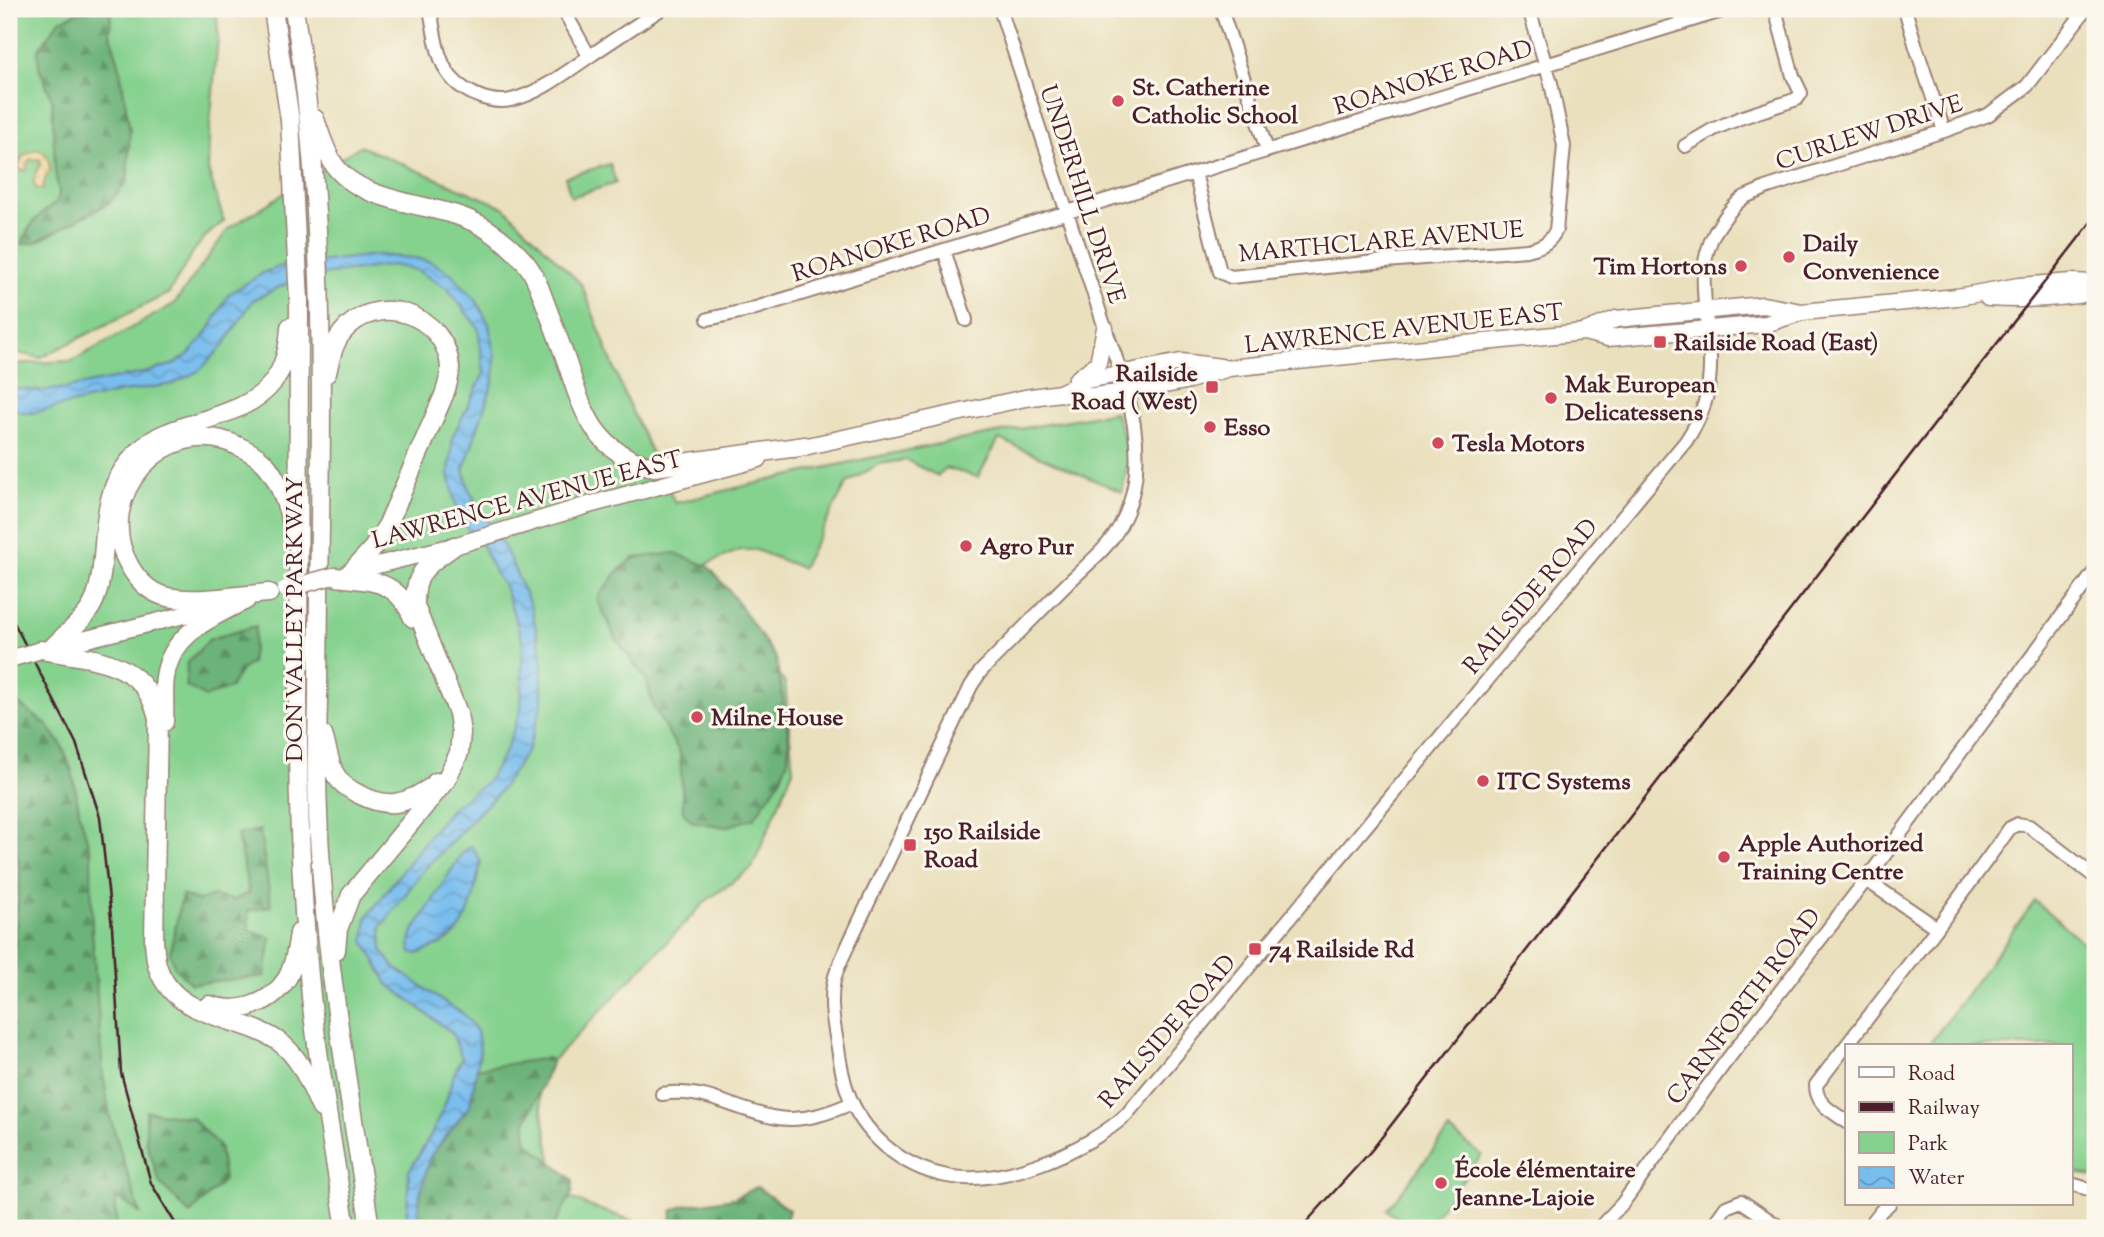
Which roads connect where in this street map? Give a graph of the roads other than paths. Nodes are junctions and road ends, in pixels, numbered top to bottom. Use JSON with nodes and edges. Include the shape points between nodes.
{"nodes":[{"id":1,"x":273,"y":9,"type":"edge"},
{"id":2,"x":294,"y":9,"type":"edge"},
{"id":3,"x":430,"y":9,"type":"edge"},
{"id":4,"x":563,"y":9,"type":"edge"},
{"id":5,"x":661,"y":9,"type":"edge"},
{"id":6,"x":1000,"y":9,"type":"edge"},
{"id":7,"x":1221,"y":9,"type":"edge"},
{"id":8,"x":1529,"y":9,"type":"edge"},
{"id":9,"x":1728,"y":9,"type":"edge"},
{"id":10,"x":1775,"y":9,"type":"edge"},
{"id":11,"x":1905,"y":9,"type":"edge"},
{"id":12,"x":2086,"y":9,"type":"edge"},
{"id":13,"x":589,"y":56,"type":"junction"},
{"id":14,"x":1545,"y":64,"type":"junction"},
{"id":15,"x":308,"y":99,"type":"junction"},
{"id":16,"x":1944,"y":131,"type":"junction"},
{"id":17,"x":1685,"y":146,"type":"dead end"},
{"id":18,"x":1267,"y":150,"type":"junction"},
{"id":19,"x":1195,"y":173,"type":"junction"},
{"id":20,"x":1067,"y":211,"type":"junction"},
{"id":21,"x":944,"y":250,"type":"junction"},
{"id":22,"x":2095,"y":283,"type":"edge"},
{"id":23,"x":2095,"y":292,"type":"edge"},
{"id":24,"x":1957,"y":297,"type":"junction"},
{"id":25,"x":299,"y":301,"type":"junction"},
{"id":26,"x":1706,"y":310,"type":"junction"},
{"id":27,"x":1802,"y":312,"type":"junction"},
{"id":28,"x":708,"y":319,"type":"dead end"},
{"id":29,"x":966,"y":320,"type":"dead end"},
{"id":30,"x":1105,"y":328,"type":"junction"},
{"id":31,"x":1708,"y":329,"type":"junction"},
{"id":32,"x":1584,"y":332,"type":"junction"},
{"id":33,"x":1229,"y":368,"type":"junction"},
{"id":34,"x":1122,"y":373,"type":"junction"},
{"id":35,"x":1127,"y":392,"type":"junction"},
{"id":36,"x":1060,"y":393,"type":"junction"},
{"id":37,"x":320,"y":404,"type":"junction"},
{"id":38,"x":805,"y":446,"type":"junction"},
{"id":39,"x":454,"y":545,"type":"junction"},
{"id":40,"x":299,"y":547,"type":"junction"},
{"id":41,"x":2095,"y":571,"type":"edge"},
{"id":42,"x":344,"y":573,"type":"junction"},
{"id":43,"x":278,"y":591,"type":"junction"},
{"id":44,"x":246,"y":600,"type":"junction"},
{"id":45,"x":47,"y":648,"type":"junction"},
{"id":46,"x":9,"y":659,"type":"edge"},
{"id":47,"x":318,"y":722,"type":"junction"},
{"id":48,"x":2095,"y":877,"type":"edge"},
{"id":49,"x":1866,"y":880,"type":"junction"},
{"id":50,"x":303,"y":909,"type":"junction"},
{"id":51,"x":1937,"y":928,"type":"junction"},
{"id":52,"x":333,"y":982,"type":"junction"},
{"id":53,"x":1848,"y":1044,"type":"edge"},
{"id":54,"x":1845,"y":1047,"type":"edge"},
{"id":55,"x":662,"y":1094,"type":"dead end"},
{"id":56,"x":852,"y":1103,"type":"junction"},
{"id":57,"x":1845,"y":1120,"type":"edge"},
{"id":58,"x":329,"y":1124,"type":"junction"},
{"id":59,"x":2072,"y":1185,"type":"edge"},
{"id":60,"x":2095,"y":1191,"type":"edge"},
{"id":61,"x":1887,"y":1206,"type":"edge"},
{"id":62,"x":2095,"y":1223,"type":"edge"},
{"id":63,"x":346,"y":1228,"type":"edge"},
{"id":64,"x":370,"y":1228,"type":"edge"},
{"id":65,"x":1599,"y":1228,"type":"edge"},
{"id":66,"x":1711,"y":1228,"type":"edge"},
{"id":67,"x":1781,"y":1228,"type":"edge"},
{"id":68,"x":1868,"y":1228,"type":"edge"},
{"id":69,"x":2094,"y":1228,"type":"edge"}],
"edges":[{"from":1,"to":25,"type":"highway","name":"DON VALLEY PARKWAY","via":[[290,120]]},
{"from":2,"to":15,"type":"highway","name":"DON VALLEY PARKWAY"},
{"from":3,"to":13,"type":"street","via":[[446,71],[468,91],[496,101],[548,85]]},
{"from":4,"to":13,"type":"street"},
{"from":5,"to":13,"type":"street"},
{"from":6,"to":20,"type":"street","name":"UNDERHILL DRIVE"},
{"from":7,"to":18,"type":"street"},
{"from":8,"to":14,"type":"street"},
{"from":9,"to":14,"type":"street","name":"ROANOKE ROAD"},
{"from":10,"to":17,"type":"street","via":[[1801,93],[1797,99],[1740,118]]},
{"from":11,"to":16,"type":"street"},
{"from":12,"to":16,"type":"street","name":"CURLEW DRIVE","via":[[2019,93],[1988,115]]},
{"from":14,"to":18,"type":"street","name":"ROANOKE ROAD"},
{"from":14,"to":19,"type":"street","name":"MARTHCLARE AVENUE","via":[[1564,146],[1556,230],[1552,239],[1537,248],[1225,276]]},
{"from":15,"to":37,"type":"highway","name":"DON VALLEY PARKWAY","via":[[320,313]]},
{"from":15,"to":38,"type":"highway","via":[[334,165],[351,181],[376,194],[460,216],[500,239],[525,262],[540,288],[581,408],[596,433],[616,451],[654,467]]},
{"from":16,"to":26,"type":"street","name":"CURLEW DRIVE","via":[[1743,198],[1708,245]]},
{"from":18,"to":19,"type":"street","name":"ROANOKE ROAD"},
{"from":19,"to":20,"type":"street","name":"ROANOKE ROAD"},
{"from":20,"to":21,"type":"street","name":"ROANOKE ROAD"},
{"from":20,"to":30,"type":"street","name":"UNDERHILL DRIVE"},
{"from":21,"to":28,"type":"street","name":"ROANOKE ROAD"},
{"from":21,"to":29,"type":"street"},
{"from":22,"to":24,"type":"main road","name":"LAWRENCE AVENUE EAST","via":[[2019,286]]},
{"from":23,"to":24,"type":"main road","name":"LAWRENCE AVENUE EAST","via":[[2017,299]]},
{"from":24,"to":27,"type":"main road","name":"LAWRENCE AVENUE EAST"},
{"from":25,"to":40,"type":"highway","name":"DON VALLEY PARKWAY"},
{"from":25,"to":45,"type":"highway","via":[[291,319],[285,360],[273,383],[228,411],[158,437],[122,471],[108,509],[94,601],[82,618]]},
{"from":26,"to":27,"type":"main road","name":"LAWRENCE AVENUE EAST","via":[[1763,305]]},
{"from":26,"to":31,"type":"street","name":"RAILSIDE ROAD"},
{"from":26,"to":32,"type":"main road","name":"LAWRENCE AVENUE EAST","via":[[1616,319]]},
{"from":27,"to":31,"type":"main road","name":"LAWRENCE AVENUE EAST","via":[[1766,324]]},
{"from":30,"to":34,"type":"street","name":"UNDERHILL DRIVE"},
{"from":30,"to":36,"type":"main road","via":[[1098,363]]},
{"from":31,"to":32,"type":"main road","name":"LAWRENCE AVENUE EAST","via":[[1608,338]]},
{"from":31,"to":56,"type":"street","name":"RAILSIDE ROAD","via":[[1707,397],[1686,441],[1127,1114],[1074,1150],[1010,1173],[971,1179],[923,1170],[888,1149]]},
{"from":32,"to":33,"type":"main road","name":"LAWRENCE AVENUE EAST"},
{"from":33,"to":34,"type":"main road","name":"LAWRENCE AVENUE EAST","via":[[1181,362]]},
{"from":33,"to":35,"type":"main road","name":"LAWRENCE AVENUE EAST"},
{"from":34,"to":35,"type":"street","name":"UNDERHILL DRIVE"},
{"from":34,"to":36,"type":"main road","name":"LAWRENCE AVENUE EAST","via":[[1087,380]]},
{"from":35,"to":36,"type":"main road","name":"LAWRENCE AVENUE EAST","via":[[1085,397]]},
{"from":35,"to":56,"type":"street","name":"RAILSIDE ROAD","via":[[1138,453],[1121,526],[981,671],[835,978],[831,995],[836,1037]]},
{"from":36,"to":38,"type":"main road","name":"LAWRENCE AVENUE EAST"},
{"from":37,"to":42,"type":"highway","via":[[339,335],[356,320],[400,311],[427,323],[442,341],[450,368],[444,395],[388,524],[369,553]]},
{"from":37,"to":47,"type":"highway","name":"DON VALLEY PARKWAY"},
{"from":38,"to":39,"type":"main road","name":"LAWRENCE AVENUE EAST"},
{"from":39,"to":42,"type":"main road","name":"LAWRENCE AVENUE EAST"},
{"from":39,"to":52,"type":"highway","via":[[427,565],[415,589],[415,606],[458,713],[459,753],[446,780],[351,895],[338,929]]},
{"from":40,"to":43,"type":"highway","via":[[279,484],[266,464],[227,440],[180,442],[156,452],[126,488],[118,528],[125,558],[136,578],[153,591],[184,599]]},
{"from":40,"to":50,"type":"highway","name":"DON VALLEY PARKWAY"},
{"from":41,"to":49,"type":"street","name":"CARNFORTH ROAD"},
{"from":42,"to":43,"type":"main road","name":"LAWRENCE AVENUE EAST","bridge":true},
{"from":42,"to":47,"type":"highway","via":[[379,582],[403,598],[452,715],[455,741],[435,785],[393,803],[347,788],[334,773]]},
{"from":43,"to":44,"type":"main road","name":"LAWRENCE AVENUE EAST"},
{"from":44,"to":45,"type":"main road","name":"LAWRENCE AVENUE EAST"},
{"from":44,"to":50,"type":"highway","via":[[189,632],[172,654],[165,679],[164,948],[173,982],[186,994],[217,1008],[245,1009],[266,1000],[286,979]]},
{"from":45,"to":46,"type":"main road","name":"LAWRENCE AVENUE EAST","bridge":true},
{"from":45,"to":58,"type":"highway","via":[[121,667],[138,679],[155,707],[154,941],[158,968],[167,985],[192,1006],[279,1042],[298,1060]]},
{"from":47,"to":52,"type":"highway","name":"DON VALLEY PARKWAY","via":[[320,855]]},
{"from":48,"to":51,"type":"street","via":[[2029,826],[2018,824],[2010,828]]},
{"from":49,"to":51,"type":"street"},
{"from":49,"to":65,"type":"street","name":"CARNFORTH ROAD","via":[[1622,1204]]},
{"from":50,"to":58,"type":"highway","name":"DON VALLEY PARKWAY"},
{"from":51,"to":53,"type":"street"},
{"from":52,"to":64,"type":"highway","name":"DON VALLEY PARKWAY"},
{"from":54,"to":57,"type":"street","via":[[1816,1085],[1816,1096]]},
{"from":55,"to":56,"type":"street","via":[[696,1093],[789,1119],[816,1116]]},
{"from":58,"to":63,"type":"highway","name":"DON VALLEY PARKWAY"},
{"from":59,"to":60,"type":"street"},
{"from":61,"to":68,"type":"street"},
{"from":62,"to":69,"type":"street"},
{"from":66,"to":67,"type":"street","via":[[1726,1207],[1741,1201]]}]}
